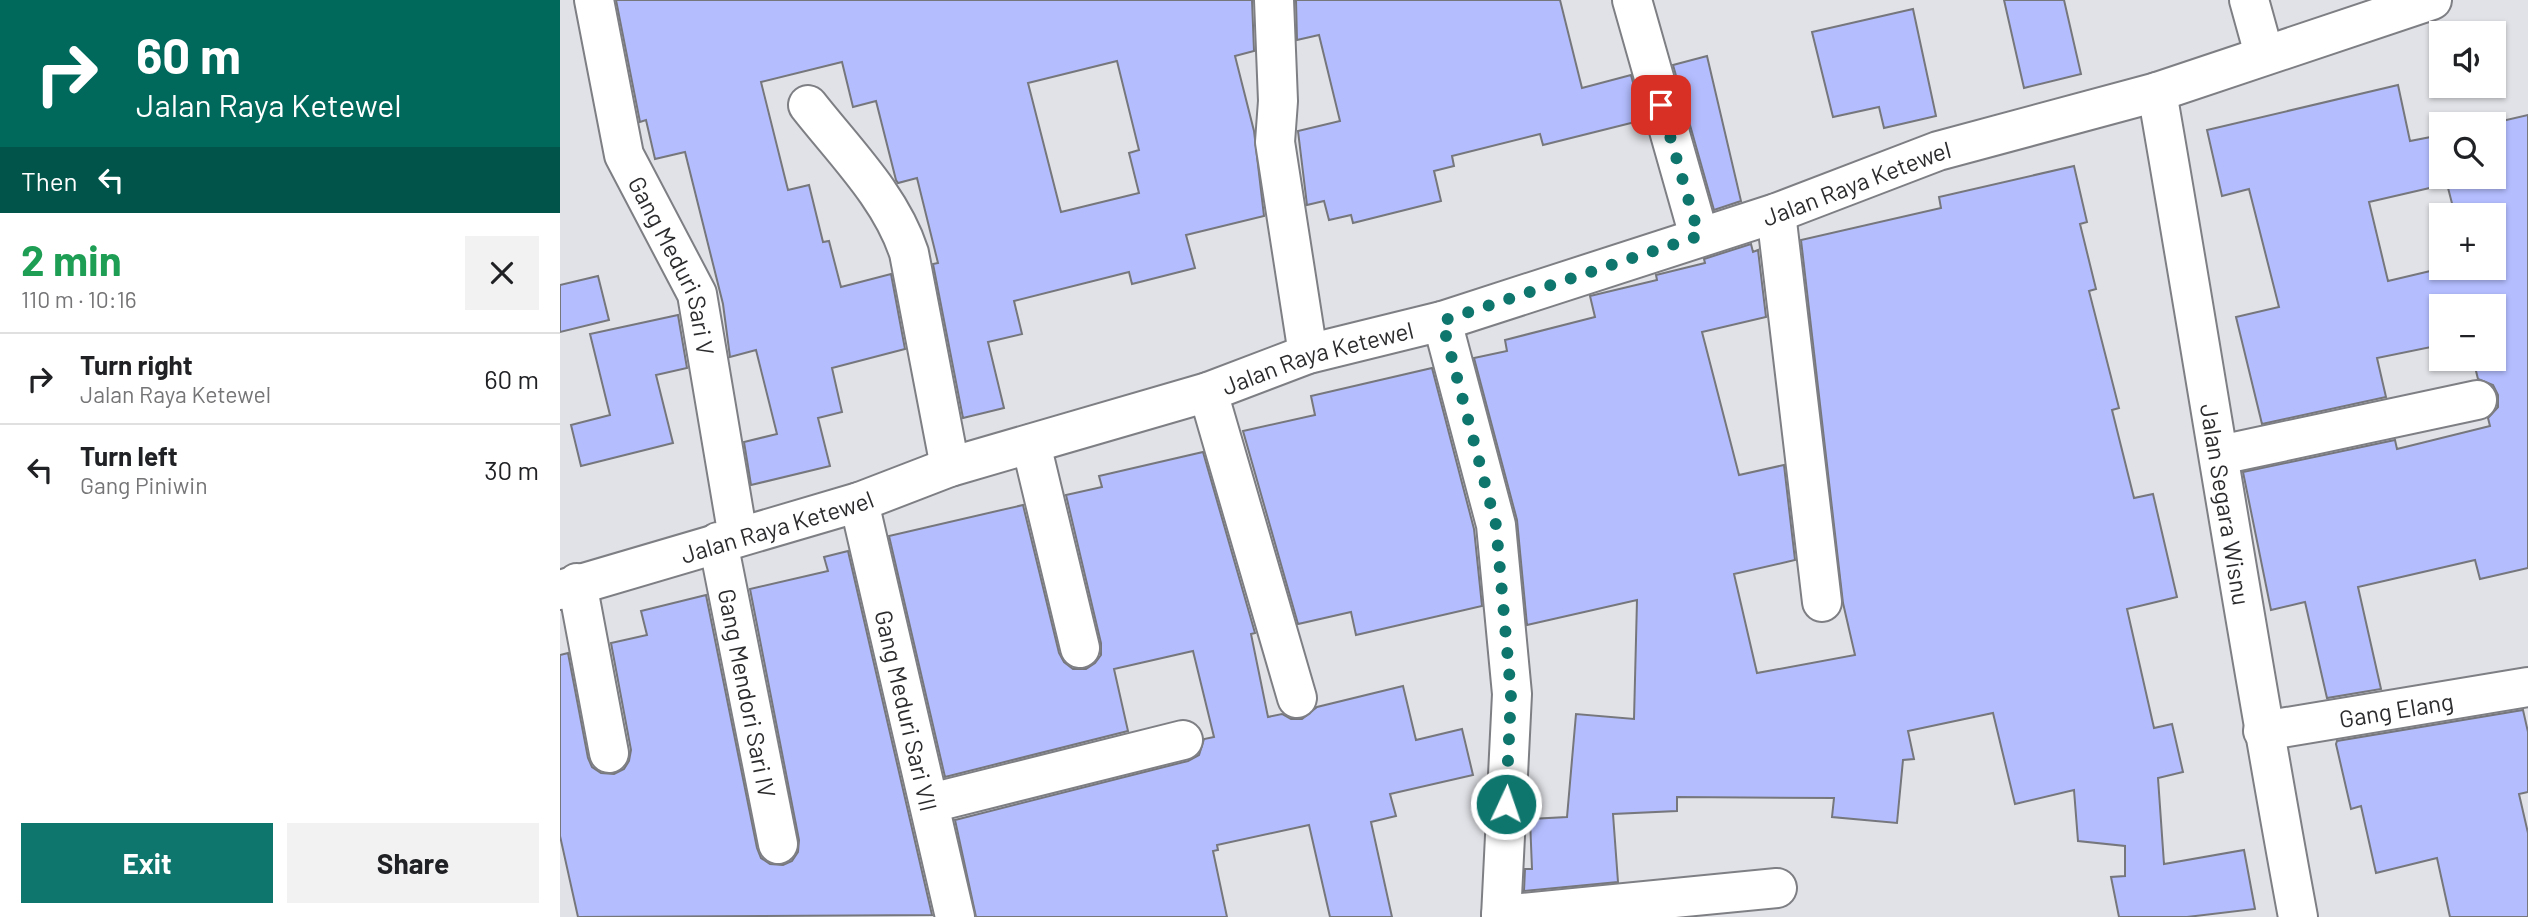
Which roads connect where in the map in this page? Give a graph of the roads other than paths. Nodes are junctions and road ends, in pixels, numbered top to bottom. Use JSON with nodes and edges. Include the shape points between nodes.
{"nodes":[{"id":1,"x":594,"y":0,"type":"edge"},
{"id":2,"x":1274,"y":0,"type":"edge"},
{"id":3,"x":1632,"y":0,"type":"edge"},
{"id":4,"x":2249,"y":0,"type":"edge"},
{"id":5,"x":2432,"y":0,"type":"edge"},
{"id":6,"x":2264,"y":54,"type":"junction"},
{"id":7,"x":2157,"y":92,"type":"junction"},
{"id":8,"x":808,"y":105,"type":"dead end"},
{"id":9,"x":1776,"y":213,"type":"junction"},
{"id":10,"x":1699,"y":236,"type":"junction"},
{"id":11,"x":1442,"y":321,"type":"junction"},
{"id":12,"x":1308,"y":354,"type":"junction"},
{"id":13,"x":1208,"y":392,"type":"junction"},
{"id":14,"x":2477,"y":400,"type":"dead end"},
{"id":15,"x":1031,"y":444,"type":"junction"},
{"id":16,"x":2220,"y":455,"type":"junction"},
{"id":17,"x":950,"y":467,"type":"junction"},
{"id":18,"x":859,"y":502,"type":"junction"},
{"id":19,"x":728,"y":539,"type":"junction"},
{"id":20,"x":568,"y":586,"type":"edge"},
{"id":21,"x":1822,"y":602,"type":"dead end"},
{"id":22,"x":1080,"y":648,"type":"dead end"},
{"id":23,"x":2528,"y":687,"type":"edge"},
{"id":24,"x":1297,"y":698,"type":"dead end"},
{"id":25,"x":2263,"y":731,"type":"junction"},
{"id":26,"x":1183,"y":740,"type":"dead end"},
{"id":27,"x":609,"y":753,"type":"dead end"},
{"id":28,"x":931,"y":803,"type":"junction"},
{"id":29,"x":778,"y":844,"type":"dead end"},
{"id":30,"x":1777,"y":888,"type":"dead end"},
{"id":31,"x":1501,"y":916,"type":"edge"},
{"id":32,"x":955,"y":917,"type":"edge"},
{"id":33,"x":2298,"y":917,"type":"edge"}],
"edges":[{"from":1,"to":19,"type":"street","name":"Gang Meduri Sari V","via":[[624,155],[697,294]]},
{"from":2,"to":12,"type":"street","via":[[1275,142]]},
{"from":3,"to":10,"type":"street"},
{"from":4,"to":6,"type":"street"},
{"from":5,"to":6,"type":"street","name":"Jalan Raya Ketewel"},
{"from":6,"to":7,"type":"street","name":"Jalan Raya Ketewel"},
{"from":7,"to":9,"type":"street","name":"Jalan Raya Ketewel","via":[[1938,151]]},
{"from":7,"to":16,"type":"street","name":"Jalan Segara Wisnu"},
{"from":8,"to":17,"type":"street","via":[[902,231]]},
{"from":9,"to":10,"type":"street","name":"Jalan Raya Ketewel"},
{"from":9,"to":21,"type":"street"},
{"from":10,"to":11,"type":"street","name":"Jalan Raya Ketewel"},
{"from":11,"to":12,"type":"street","name":"Jalan Raya Ketewel"},
{"from":11,"to":31,"type":"street","via":[[1496,525],[1511,694]]},
{"from":12,"to":13,"type":"street","name":"Jalan Raya Ketewel"},
{"from":13,"to":15,"type":"street","name":"Jalan Raya Ketewel"},
{"from":13,"to":24,"type":"street"},
{"from":14,"to":16,"type":"street"},
{"from":15,"to":17,"type":"street","name":"Jalan Raya Ketewel"},
{"from":15,"to":22,"type":"street"},
{"from":16,"to":25,"type":"street","name":"Jalan Segara Wisnu"},
{"from":17,"to":18,"type":"street","name":"Jalan Raya Ketewel"},
{"from":18,"to":19,"type":"street","name":"Jalan Raya Ketewel"},
{"from":18,"to":28,"type":"street","name":"Gang Meduri Sari VII"},
{"from":19,"to":20,"type":"street","name":"Jalan Raya Ketewel"},
{"from":19,"to":29,"type":"street","name":"Gang Mendori Sari IV"},
{"from":20,"to":27,"type":"street"},
{"from":23,"to":25,"type":"street","name":"Gang Elang"},
{"from":25,"to":33,"type":"street","name":"Jalan Segara Wisnu"},
{"from":26,"to":28,"type":"street"},
{"from":28,"to":32,"type":"street","name":"Gang Meduri Sari VII"},
{"from":30,"to":31,"type":"street"}]}
